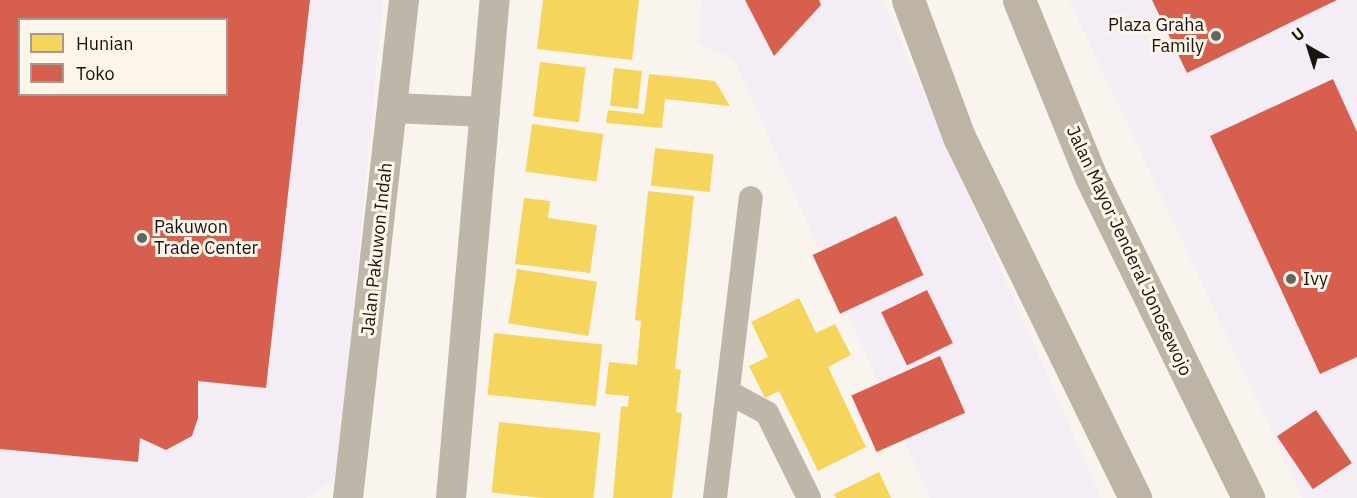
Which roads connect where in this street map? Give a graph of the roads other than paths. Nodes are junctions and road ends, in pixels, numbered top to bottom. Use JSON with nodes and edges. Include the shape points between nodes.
{"nodes":[{"id":1,"x":404,"y":0,"type":"edge"},
{"id":2,"x":495,"y":0,"type":"edge"},
{"id":3,"x":908,"y":0,"type":"edge"},
{"id":4,"x":1019,"y":0,"type":"edge"},
{"id":5,"x":393,"y":108,"type":"junction"},
{"id":6,"x":485,"y":112,"type":"junction"},
{"id":7,"x":751,"y":198,"type":"dead end"},
{"id":8,"x":728,"y":392,"type":"junction"},
{"id":9,"x":348,"y":498,"type":"edge"},
{"id":10,"x":451,"y":498,"type":"edge"},
{"id":11,"x":715,"y":498,"type":"edge"},
{"id":12,"x":809,"y":498,"type":"edge"},
{"id":13,"x":1135,"y":498,"type":"edge"},
{"id":14,"x":1248,"y":498,"type":"edge"}],
"edges":[{"from":1,"to":5,"type":"street","name":"Jalan Pakuwon Indah"},
{"from":2,"to":6,"type":"street"},
{"from":3,"to":13,"type":"main road","via":[[959,137]]},
{"from":4,"to":14,"type":"main road","name":"Jalan Mayor Jenderal Jonosewojo","via":[[1090,175]]},
{"from":5,"to":6,"type":"street"},
{"from":5,"to":9,"type":"street","name":"Jalan Pakuwon Indah"},
{"from":6,"to":10,"type":"street"},
{"from":7,"to":8,"type":"street"},
{"from":8,"to":11,"type":"street"},
{"from":8,"to":12,"type":"street","via":[[767,413]]}]}
